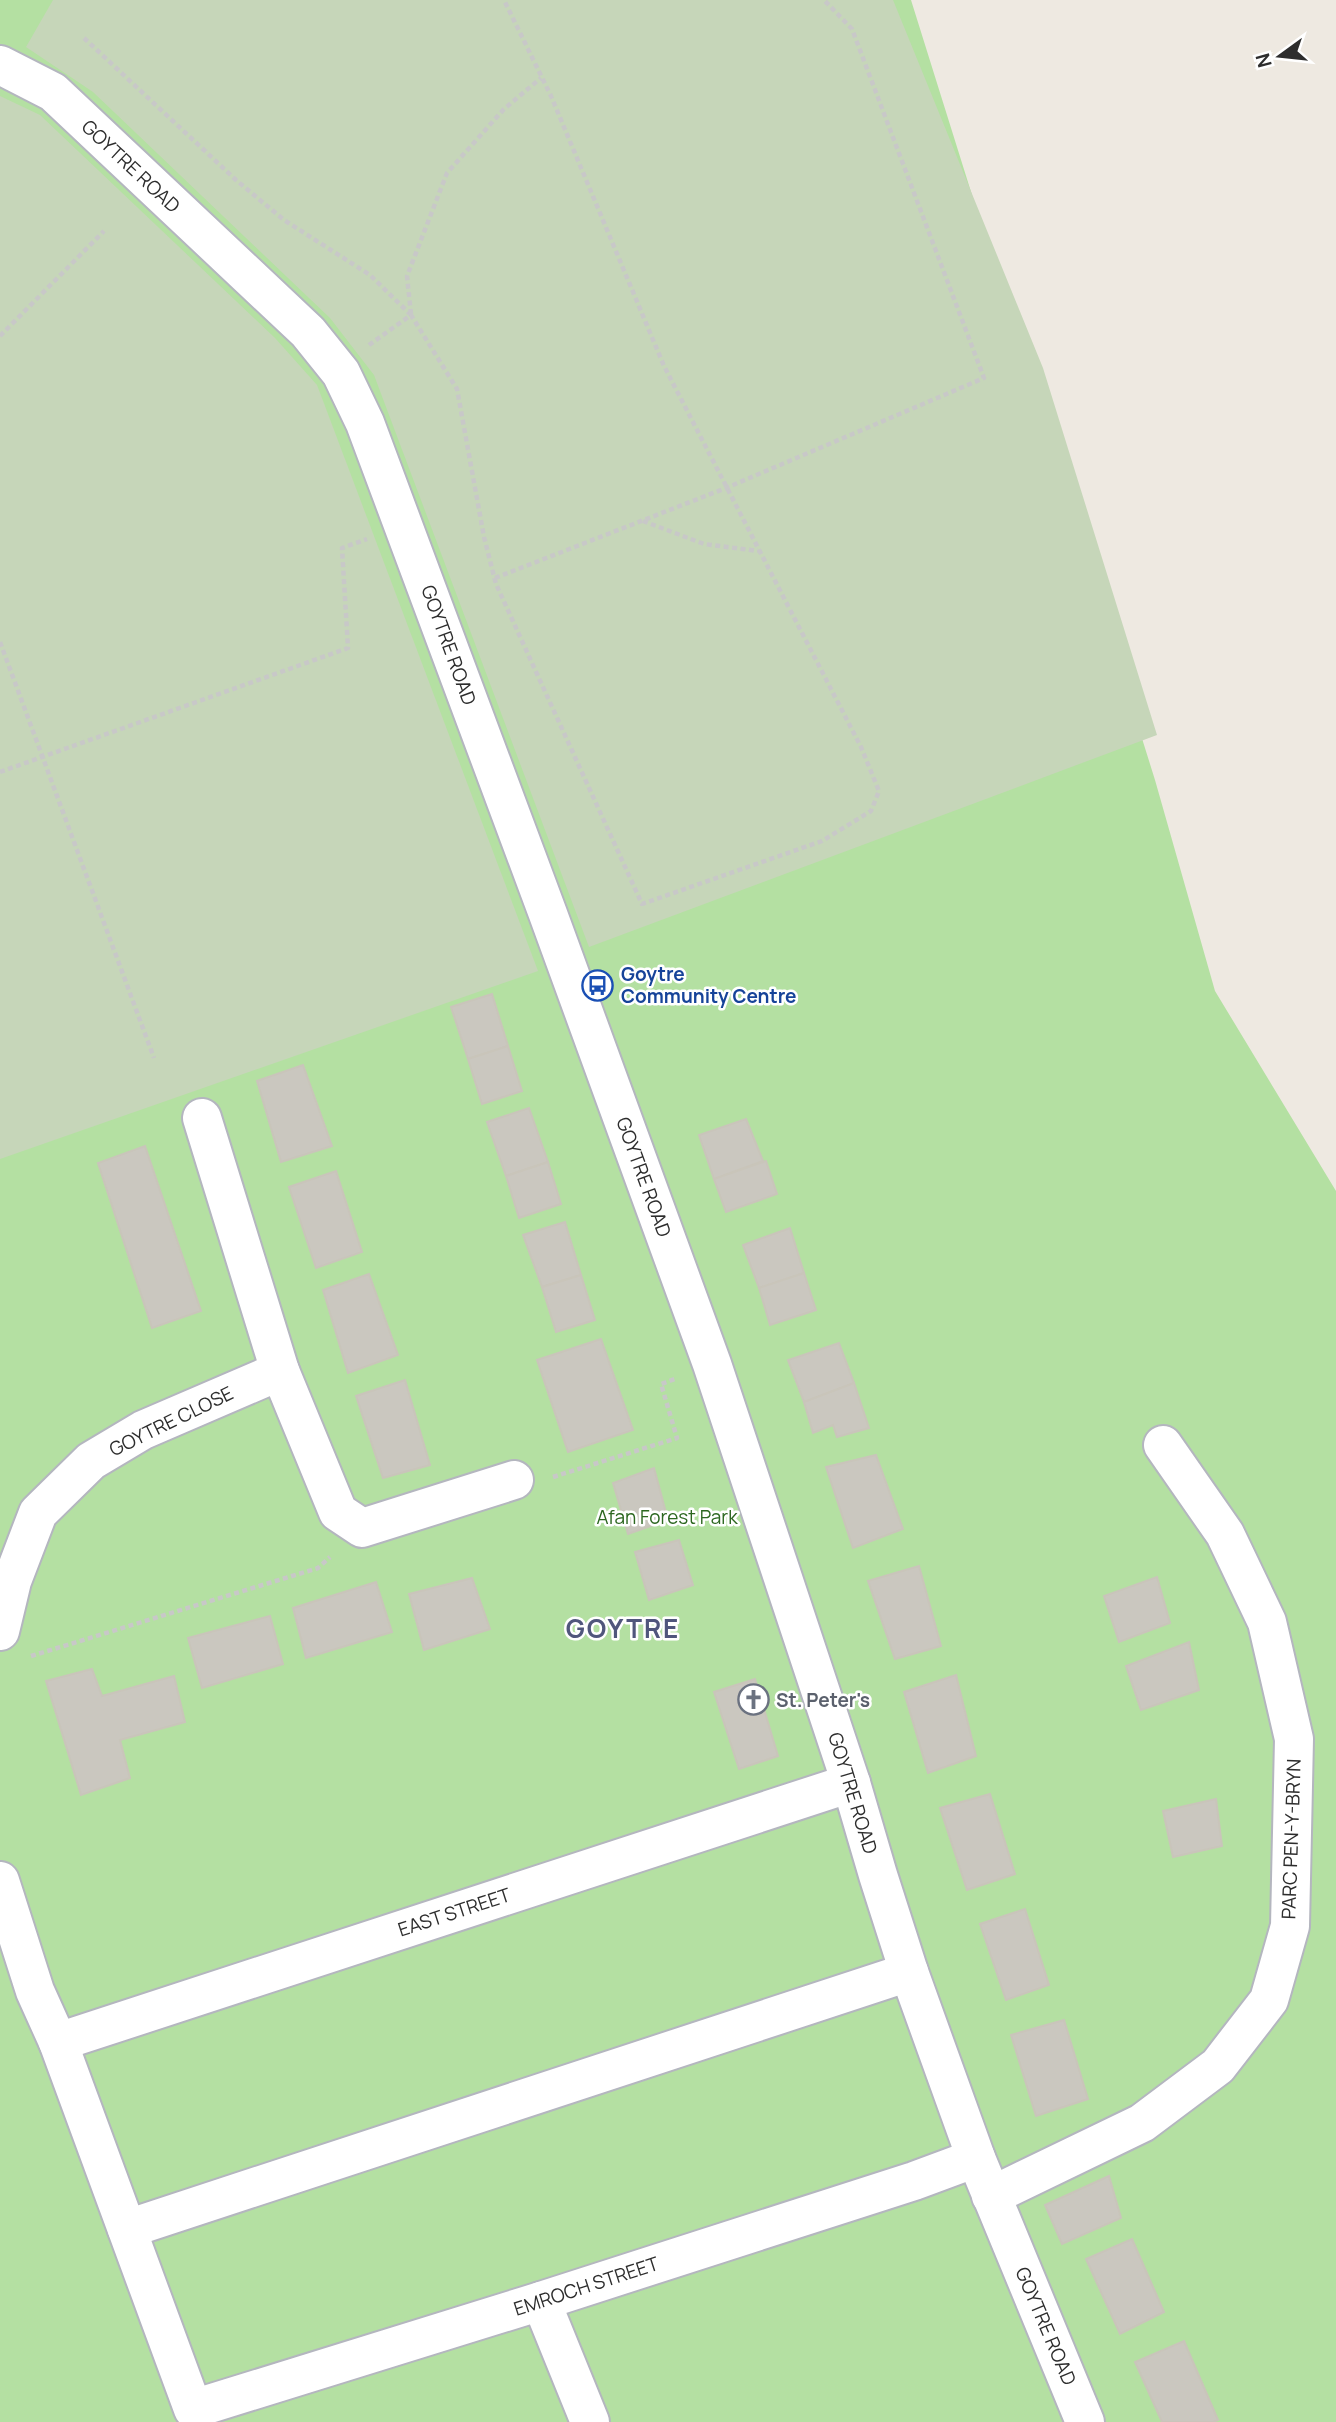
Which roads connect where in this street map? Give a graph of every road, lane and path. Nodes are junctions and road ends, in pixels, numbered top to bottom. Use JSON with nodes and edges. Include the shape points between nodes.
{"nodes":[{"id":1,"x":504,"y":0,"type":"edge"},
{"id":2,"x":824,"y":0,"type":"edge"},
{"id":3,"x":84,"y":38,"type":"dead end"},
{"id":4,"x":0,"y":65,"type":"edge"},
{"id":5,"x":541,"y":78,"type":"junction"},
{"id":6,"x":104,"y":231,"type":"dead end"},
{"id":7,"x":411,"y":315,"type":"junction"},
{"id":8,"x":0,"y":336,"type":"edge"},
{"id":9,"x":337,"y":368,"type":"junction"},
{"id":10,"x":726,"y":488,"type":"junction"},
{"id":11,"x":642,"y":521,"type":"junction"},
{"id":12,"x":404,"y":527,"type":"junction"},
{"id":13,"x":758,"y":551,"type":"junction"},
{"id":14,"x":495,"y":578,"type":"junction"},
{"id":15,"x":0,"y":642,"type":"edge"},
{"id":16,"x":43,"y":757,"type":"junction"},
{"id":17,"x":0,"y":772,"type":"edge"},
{"id":18,"x":154,"y":1058,"type":"dead end"},
{"id":19,"x":202,"y":1118,"type":"dead end"},
{"id":20,"x":712,"y":1364,"type":"junction"},
{"id":21,"x":280,"y":1371,"type":"junction"},
{"id":22,"x":1163,"y":1445,"type":"dead end"},
{"id":23,"x":514,"y":1480,"type":"joint"},
{"id":24,"x":362,"y":1528,"type":"junction"},
{"id":25,"x":0,"y":1631,"type":"edge"},
{"id":26,"x":26,"y":1658,"type":"dead end"},
{"id":27,"x":851,"y":1783,"type":"junction"},
{"id":28,"x":0,"y":1881,"type":"edge"},
{"id":29,"x":909,"y":1972,"type":"junction"},
{"id":30,"x":58,"y":2042,"type":"junction"},
{"id":31,"x":976,"y":2158,"type":"junction"},
{"id":32,"x":991,"y":2196,"type":"junction"},
{"id":33,"x":127,"y":2229,"type":"junction"},
{"id":34,"x":541,"y":2301,"type":"junction"},
{"id":35,"x":590,"y":2422,"type":"edge"},
{"id":36,"x":1085,"y":2422,"type":"edge"}],
"edges":[{"from":1,"to":5,"type":"path"},
{"from":2,"to":10,"type":"path","via":[[852,29],[984,378]]},
{"from":3,"to":7,"type":"path","via":[[236,180],[284,220],[370,275]]},
{"from":4,"to":9,"type":"street","name":"GOYTRE ROAD","via":[[54,92],[308,332]]},
{"from":5,"to":7,"type":"path","via":[[504,109],[447,173],[407,276]]},
{"from":5,"to":10,"type":"path","via":[[664,366]]},
{"from":6,"to":8,"type":"path"},
{"from":7,"to":9,"type":"path"},
{"from":7,"to":14,"type":"path","via":[[457,389]]},
{"from":9,"to":12,"type":"street","name":"GOYTRE ROAD","via":[[365,423]]},
{"from":10,"to":11,"type":"path"},
{"from":10,"to":13,"type":"path"},
{"from":11,"to":13,"type":"path","via":[[704,544]]},
{"from":11,"to":14,"type":"path"},
{"from":12,"to":16,"type":"path","via":[[342,548],[348,648]]},
{"from":12,"to":20,"type":"street","name":"GOYTRE ROAD"},
{"from":13,"to":14,"type":"path","via":[[879,790],[871,811],[822,841],[642,904]]},
{"from":15,"to":16,"type":"path"},
{"from":16,"to":17,"type":"path"},
{"from":16,"to":18,"type":"path"},
{"from":19,"to":21,"type":"street"},
{"from":20,"to":23,"type":"path","via":[[661,1384],[677,1438],[552,1477]]},
{"from":20,"to":27,"type":"street","name":"GOYTRE ROAD"},
{"from":21,"to":24,"type":"street","via":[[338,1512]]},
{"from":21,"to":25,"type":"street","name":"GOYTRE CLOSE","via":[[143,1430],[91,1461],[38,1513],[12,1581]]},
{"from":22,"to":32,"type":"street","name":"PARC PEN-Y-BRYN","via":[[1225,1534],[1267,1622],[1294,1739],[1290,1926],[1269,2000],[1218,2066],[1142,2123]]},
{"from":23,"to":24,"type":"street"},
{"from":24,"to":26,"type":"path","via":[[318,1568]]},
{"from":27,"to":29,"type":"street","name":"GOYTRE ROAD"},
{"from":27,"to":30,"type":"street","name":"EAST STREET"},
{"from":28,"to":30,"type":"street","via":[[35,1992]]},
{"from":29,"to":31,"type":"street","name":"GOYTRE ROAD"},
{"from":29,"to":33,"type":"street"},
{"from":30,"to":33,"type":"street"},
{"from":31,"to":32,"type":"street","name":"GOYTRE ROAD"},
{"from":31,"to":34,"type":"street","name":"EMROCH STREET"},
{"from":32,"to":36,"type":"street","name":"GOYTRE ROAD"},
{"from":33,"to":34,"type":"street","name":"EMROCH STREET","via":[[193,2409]]},
{"from":34,"to":35,"type":"street"}]}
